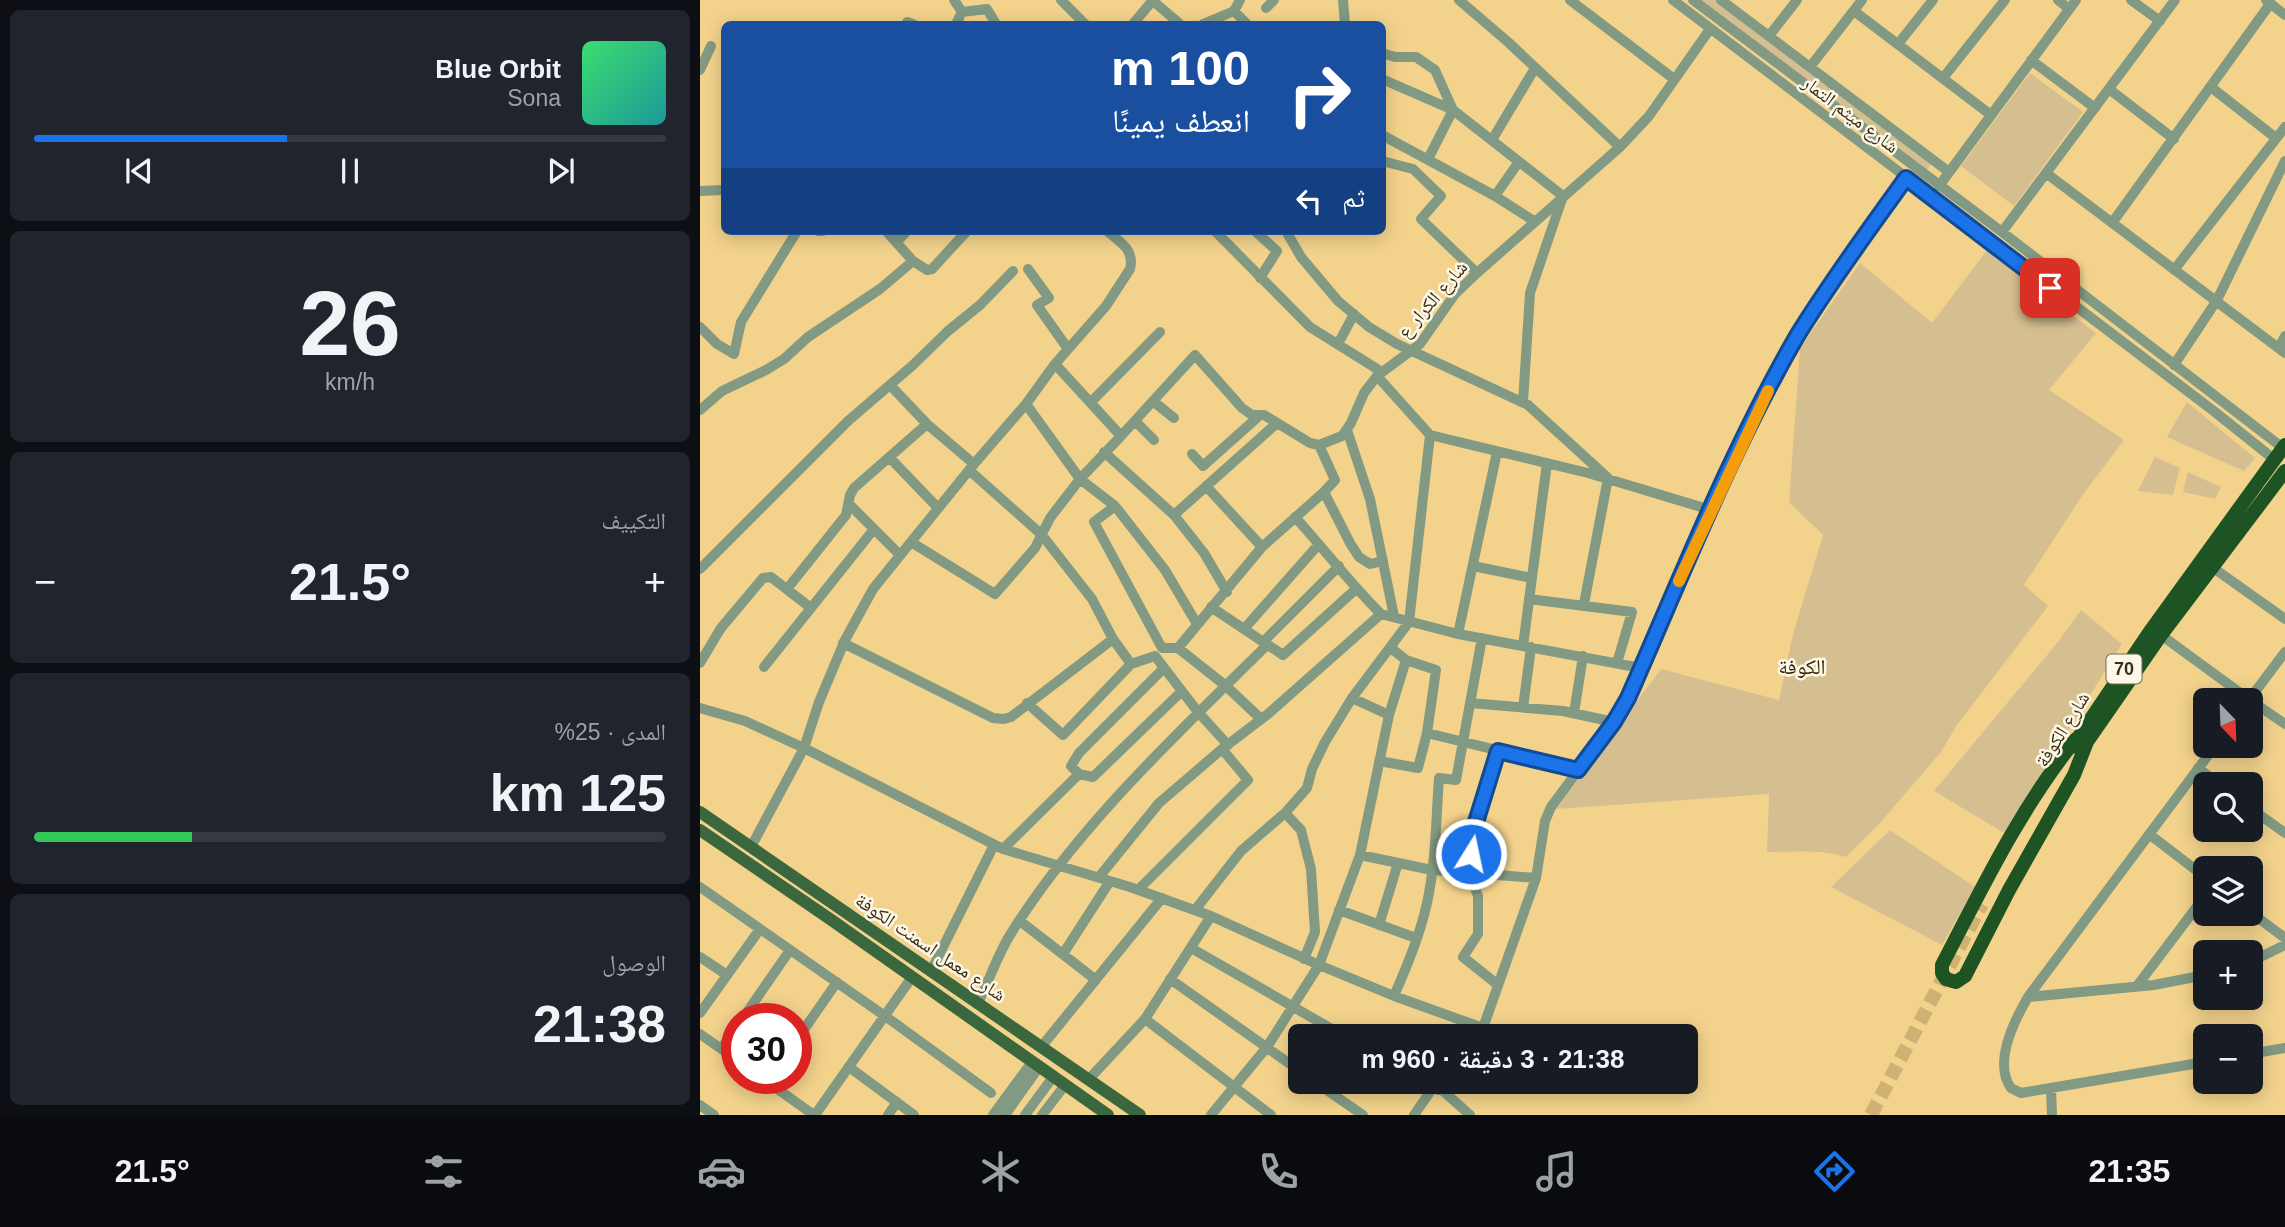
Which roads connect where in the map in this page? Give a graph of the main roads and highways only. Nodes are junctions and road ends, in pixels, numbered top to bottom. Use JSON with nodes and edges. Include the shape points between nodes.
{"nodes":[{"id":1,"x":2282,"y":456,"type":"edge"},
{"id":2,"x":2254,"y":502,"type":"junction"},
{"id":3,"x":2227,"y":523,"type":"junction"},
{"id":4,"x":2239,"y":532,"type":"junction"},
{"id":5,"x":2082,"y":740,"type":"junction"},
{"id":6,"x":700,"y":812,"type":"edge"},
{"id":7,"x":700,"y":830,"type":"edge"},
{"id":8,"x":1986,"y":905,"type":"tunnel mouth"},
{"id":9,"x":1006,"y":1022,"type":"junction"},
{"id":10,"x":995,"y":1036,"type":"junction"},
{"id":11,"x":1037,"y":1042,"type":"junction"},
{"id":12,"x":1031,"y":1061,"type":"junction"},
{"id":13,"x":1108,"y":1115,"type":"edge"},
{"id":14,"x":1140,"y":1115,"type":"edge"}],
"edges":[{"from":1,"to":2,"type":"highway","name":"شارع الكوفة","number":"70"},
{"from":2,"to":3,"type":"highway","name":"شارع الكوفة","number":"70"},
{"from":2,"to":4,"type":"highway","name":"شارع الكوفة","number":"70"},
{"from":3,"to":4,"type":"highway","via":[[2236,524]]},
{"from":3,"to":5,"type":"highway","name":"شارع الكوفة","number":"70"},
{"from":4,"to":5,"type":"highway","name":"شارع الكوفة","number":"70"},
{"from":5,"to":5,"type":"highway","via":[[2048,774],[2005,847],[1942,965],[1946,979],[1956,982],[1965,976],[2074,775]]},
{"from":5,"to":8,"type":"highway","name":"شارع الكوفة","number":"70"},
{"from":6,"to":9,"type":"main road","name":"شارع معمل اسمنت الكوفة"},
{"from":7,"to":10,"type":"main road","name":"شارع معمل اسمنت الكوفة"},
{"from":9,"to":10,"type":"main road","via":[[1005,1030]]},
{"from":9,"to":11,"type":"main road","name":"شارع معمل اسمنت الكوفة"},
{"from":10,"to":12,"type":"main road","name":"شارع معمل اسمنت الكوفة"},
{"from":11,"to":12,"type":"main road","via":[[1023,1045]]},
{"from":11,"to":14,"type":"main road","name":"شارع معمل اسمنت الكوفة"},
{"from":12,"to":13,"type":"main road","name":"شارع معمل اسمنت الكوفة"}]}
